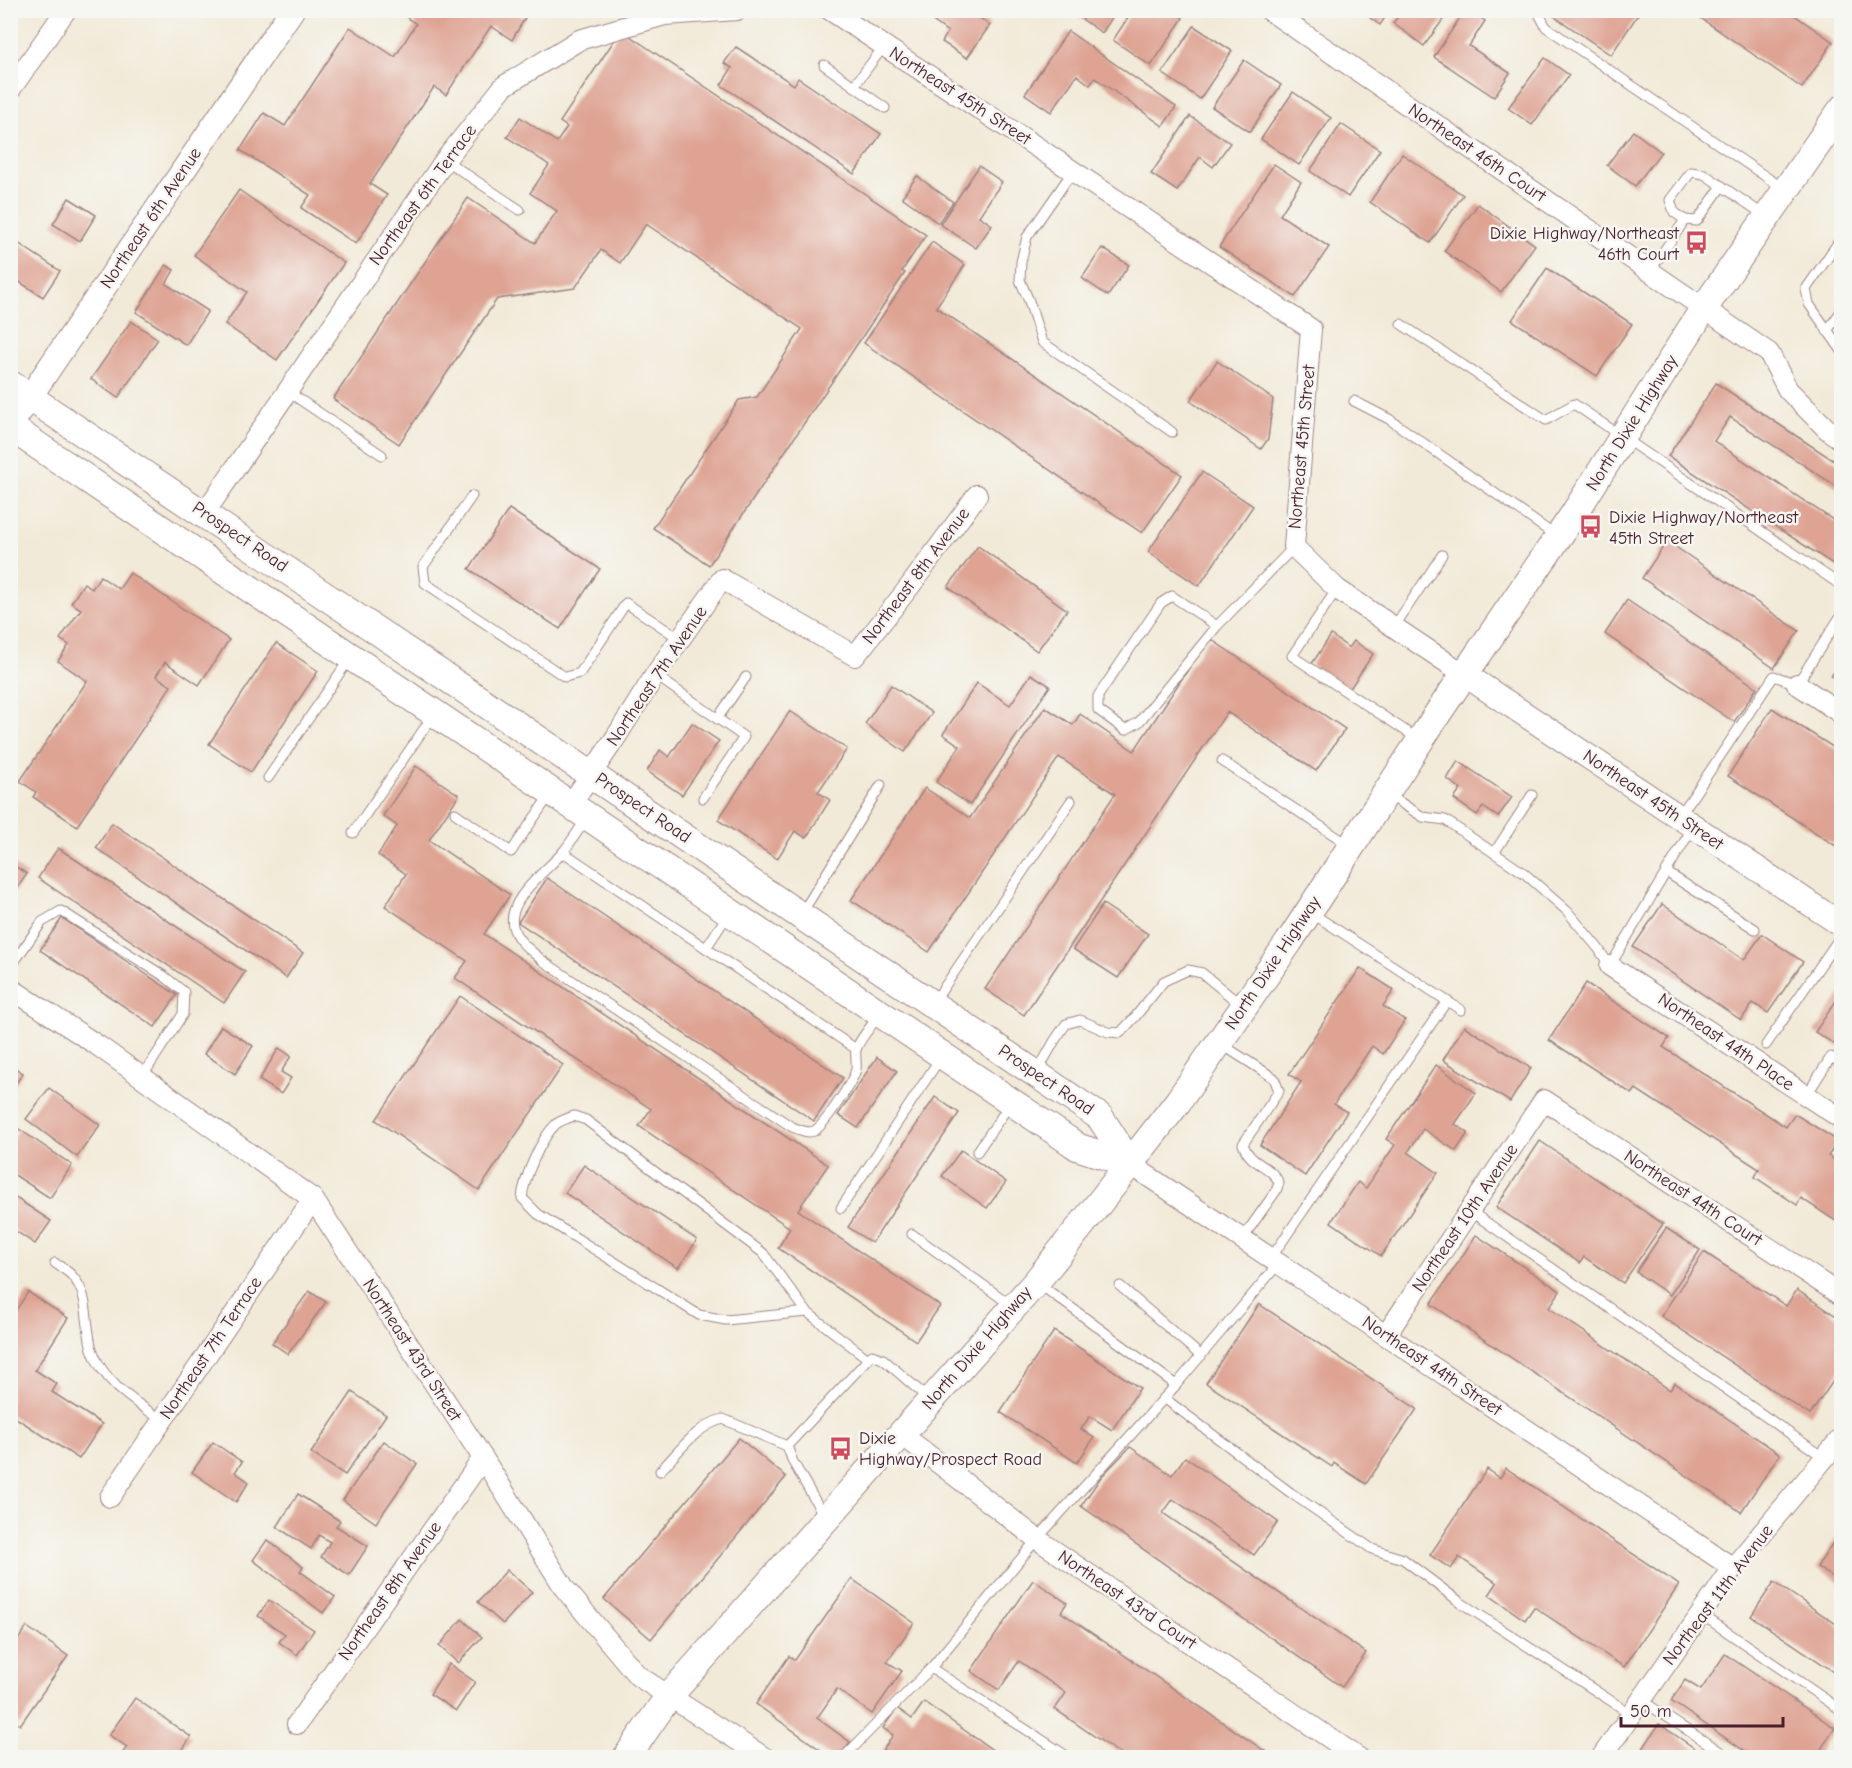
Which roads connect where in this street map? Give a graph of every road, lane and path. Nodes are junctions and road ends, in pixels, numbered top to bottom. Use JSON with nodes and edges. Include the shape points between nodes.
{"nodes":[{"id":1,"x":66,"y":10,"type":"edge"},
{"id":2,"x":292,"y":10,"type":"edge"},
{"id":3,"x":737,"y":10,"type":"edge"},
{"id":4,"x":1269,"y":10,"type":"edge"},
{"id":5,"x":1537,"y":10,"type":"edge"},
{"id":6,"x":662,"y":13,"type":"edge"},
{"id":7,"x":840,"y":13,"type":"edge"},
{"id":8,"x":884,"y":46,"type":"junction"},
{"id":9,"x":824,"y":65,"type":"dead end"},
{"id":10,"x":854,"y":86,"type":"junction"},
{"id":11,"x":10,"y":90,"type":"edge"},
{"id":12,"x":885,"y":108,"type":"dead end"},
{"id":13,"x":1842,"y":109,"type":"edge"},
{"id":14,"x":445,"y":160,"type":"junction"},
{"id":15,"x":1072,"y":171,"type":"junction"},
{"id":16,"x":1722,"y":186,"type":"junction"},
{"id":17,"x":1786,"y":190,"type":"junction"},
{"id":18,"x":520,"y":210,"type":"dead end"},
{"id":19,"x":1767,"y":217,"type":"junction"},
{"id":20,"x":1686,"y":220,"type":"junction"},
{"id":21,"x":1842,"y":237,"type":"edge"},
{"id":22,"x":1650,"y":271,"type":"junction"},
{"id":23,"x":1704,"y":309,"type":"junction"},
{"id":24,"x":1842,"y":310,"type":"edge"},
{"id":25,"x":1401,"y":324,"type":"dead end"},
{"id":26,"x":1827,"y":331,"type":"junction"},
{"id":27,"x":1842,"y":351,"type":"edge"},
{"id":28,"x":20,"y":390,"type":"edge"},
{"id":29,"x":287,"y":391,"type":"junction"},
{"id":30,"x":1354,"y":401,"type":"dead end"},
{"id":31,"x":10,"y":426,"type":"edge"},
{"id":32,"x":1172,"y":432,"type":"dead end"},
{"id":33,"x":1623,"y":438,"type":"junction"},
{"id":34,"x":1842,"y":440,"type":"edge"},
{"id":35,"x":382,"y":455,"type":"dead end"},
{"id":36,"x":977,"y":495,"type":"dead end"},
{"id":37,"x":472,"y":496,"type":"dead end"},
{"id":38,"x":204,"y":514,"type":"junction"},
{"id":39,"x":1558,"y":537,"type":"junction"},
{"id":40,"x":1294,"y":547,"type":"junction"},
{"id":41,"x":1442,"y":555,"type":"dead end"},
{"id":42,"x":722,"y":579,"type":"joint"},
{"id":43,"x":1842,"y":586,"type":"edge"},
{"id":44,"x":1337,"y":589,"type":"junction"},
{"id":45,"x":1842,"y":614,"type":"edge"},
{"id":46,"x":1217,"y":626,"type":"junction"},
{"id":47,"x":1394,"y":627,"type":"junction"},
{"id":48,"x":680,"y":639,"type":"junction"},
{"id":49,"x":351,"y":656,"type":"junction"},
{"id":50,"x":1464,"y":674,"type":"junction"},
{"id":51,"x":654,"y":675,"type":"junction"},
{"id":52,"x":746,"y":677,"type":"dead end"},
{"id":53,"x":1797,"y":684,"type":"junction"},
{"id":54,"x":435,"y":712,"type":"junction"},
{"id":55,"x":1842,"y":714,"type":"edge"},
{"id":56,"x":717,"y":719,"type":"junction"},
{"id":57,"x":1420,"y":740,"type":"junction"},
{"id":58,"x":1222,"y":761,"type":"dead end"},
{"id":59,"x":592,"y":773,"type":"junction"},
{"id":60,"x":268,"y":778,"type":"dead end"},
{"id":61,"x":880,"y":785,"type":"dead end"},
{"id":62,"x":1385,"y":792,"type":"junction"},
{"id":63,"x":1532,"y":795,"type":"dead end"},
{"id":64,"x":704,"y":798,"type":"dead end"},
{"id":65,"x":1071,"y":801,"type":"dead end"},
{"id":66,"x":571,"y":804,"type":"junction"},
{"id":67,"x":455,"y":813,"type":"dead end"},
{"id":68,"x":1686,"y":822,"type":"junction"},
{"id":69,"x":353,"y":832,"type":"dead end"},
{"id":70,"x":1351,"y":846,"type":"junction"},
{"id":71,"x":563,"y":852,"type":"junction"},
{"id":72,"x":1494,"y":853,"type":"junction"},
{"id":73,"x":1666,"y":872,"type":"junction"},
{"id":74,"x":730,"y":911,"type":"junction"},
{"id":75,"x":1308,"y":911,"type":"junction"},
{"id":76,"x":801,"y":915,"type":"junction"},
{"id":77,"x":1839,"y":922,"type":"edge"},
{"id":78,"x":1755,"y":929,"type":"dead end"},
{"id":79,"x":706,"y":948,"type":"junction"},
{"id":80,"x":1610,"y":966,"type":"junction"},
{"id":81,"x":10,"y":968,"type":"edge"},
{"id":82,"x":10,"y":988,"type":"edge"},
{"id":83,"x":1448,"y":1001,"type":"junction"},
{"id":84,"x":933,"y":1004,"type":"junction"},
{"id":85,"x":1243,"y":1008,"type":"junction"},
{"id":86,"x":1461,"y":1010,"type":"dead end"},
{"id":87,"x":881,"y":1013,"type":"junction"},
{"id":88,"x":1219,"y":1042,"type":"junction"},
{"id":89,"x":1766,"y":1045,"type":"dead end"},
{"id":90,"x":856,"y":1049,"type":"junction"},
{"id":91,"x":942,"y":1055,"type":"junction"},
{"id":92,"x":1842,"y":1064,"type":"edge"},
{"id":93,"x":1036,"y":1074,"type":"junction"},
{"id":94,"x":141,"y":1077,"type":"junction"},
{"id":95,"x":1806,"y":1096,"type":"junction"},
{"id":96,"x":1544,"y":1100,"type":"joint"},
{"id":97,"x":1011,"y":1102,"type":"junction"},
{"id":98,"x":1841,"y":1118,"type":"edge"},
{"id":99,"x":977,"y":1152,"type":"dead end"},
{"id":100,"x":1130,"y":1164,"type":"junction"},
{"id":101,"x":313,"y":1199,"type":"junction"},
{"id":102,"x":841,"y":1208,"type":"dead end"},
{"id":103,"x":1470,"y":1210,"type":"junction"},
{"id":104,"x":912,"y":1234,"type":"dead end"},
{"id":105,"x":1242,"y":1239,"type":"junction"},
{"id":106,"x":1275,"y":1261,"type":"junction"},
{"id":107,"x":55,"y":1263,"type":"dead end"},
{"id":108,"x":1036,"y":1282,"type":"junction"},
{"id":109,"x":1120,"y":1286,"type":"dead end"},
{"id":110,"x":1842,"y":1296,"type":"edge"},
{"id":111,"x":1013,"y":1307,"type":"junction"},
{"id":112,"x":807,"y":1312,"type":"junction"},
{"id":113,"x":1386,"y":1335,"type":"junction"},
{"id":114,"x":1201,"y":1356,"type":"junction"},
{"id":115,"x":867,"y":1358,"type":"junction"},
{"id":116,"x":1176,"y":1384,"type":"junction"},
{"id":117,"x":1164,"y":1398,"type":"junction"},
{"id":118,"x":931,"y":1401,"type":"junction"},
{"id":119,"x":162,"y":1420,"type":"junction"},
{"id":120,"x":901,"y":1434,"type":"junction"},
{"id":121,"x":1842,"y":1437,"type":"edge"},
{"id":122,"x":787,"y":1446,"type":"junction"},
{"id":123,"x":483,"y":1458,"type":"junction"},
{"id":124,"x":1825,"y":1458,"type":"junction"},
{"id":125,"x":660,"y":1471,"type":"dead end"},
{"id":126,"x":110,"y":1497,"type":"dead end"},
{"id":127,"x":826,"y":1519,"type":"junction"},
{"id":128,"x":1037,"y":1539,"type":"junction"},
{"id":129,"x":1733,"y":1569,"type":"junction"},
{"id":130,"x":1701,"y":1614,"type":"junction"},
{"id":131,"x":931,"y":1668,"type":"junction"},
{"id":132,"x":669,"y":1696,"type":"junction"},
{"id":133,"x":1636,"y":1707,"type":"junction"},
{"id":134,"x":1838,"y":1708,"type":"dead end"},
{"id":135,"x":297,"y":1724,"type":"dead end"},
{"id":136,"x":1604,"y":1756,"type":"edge"},
{"id":137,"x":626,"y":1758,"type":"edge"},
{"id":138,"x":765,"y":1758,"type":"edge"},
{"id":139,"x":843,"y":1758,"type":"edge"},
{"id":140,"x":1070,"y":1758,"type":"edge"},
{"id":141,"x":1359,"y":1758,"type":"edge"},
{"id":142,"x":1730,"y":1758,"type":"edge"}],
"edges":[{"from":1,"to":11,"type":"street"},
{"from":2,"to":28,"type":"street","name":"Northeast 6th Avenue"},
{"from":3,"to":6,"type":"street","name":"Northeast 6th Terrace"},
{"from":4,"to":22,"type":"street","name":"Northeast 46th Court"},
{"from":5,"to":17,"type":"lane","via":[[1546,27]]},
{"from":6,"to":14,"type":"street","name":"Northeast 6th Terrace","via":[[579,40],[504,86]]},
{"from":7,"to":8,"type":"street","name":"Northeast 45th Street"},
{"from":8,"to":10,"type":"lane"},
{"from":8,"to":15,"type":"street","name":"Northeast 45th Street"},
{"from":9,"to":10,"type":"lane"},
{"from":10,"to":12,"type":"lane"},
{"from":13,"to":17,"type":"main road","name":"North Dixie Highway"},
{"from":14,"to":18,"type":"lane"},
{"from":14,"to":29,"type":"street","name":"Northeast 6th Terrace"},
{"from":15,"to":32,"type":"lane","via":[[1027,237],[1021,262],[1020,280],[1042,342]]},
{"from":15,"to":40,"type":"street","name":"Northeast 45th Street","via":[[1311,329]]},
{"from":16,"to":19,"type":"lane"},
{"from":16,"to":20,"type":"lane","via":[[1697,221]]},
{"from":16,"to":20,"type":"lane","via":[[1704,174],[1691,172],[1670,200],[1674,212]]},
{"from":17,"to":19,"type":"main road","name":"North Dixie Highway"},
{"from":19,"to":23,"type":"main road","name":"North Dixie Highway"},
{"from":20,"to":22,"type":"lane"},
{"from":21,"to":26,"type":"lane","via":[[1806,289],[1809,304]]},
{"from":22,"to":23,"type":"street","name":"Northeast 46th Court"},
{"from":23,"to":33,"type":"main road","name":"North Dixie Highway"},
{"from":23,"to":34,"type":"street","name":"Northeast 46th Court","via":[[1769,353],[1788,390]]},
{"from":24,"to":26,"type":"lane"},
{"from":25,"to":33,"type":"lane","via":[[1546,420],[1574,404]]},
{"from":26,"to":27,"type":"lane"},
{"from":28,"to":31,"type":"street","name":"Northeast 6th Avenue"},
{"from":28,"to":38,"type":"main road","name":"Prospect Road"},
{"from":29,"to":35,"type":"lane"},
{"from":29,"to":38,"type":"street","name":"Northeast 6th Terrace"},
{"from":30,"to":39,"type":"lane","via":[[1389,419]]},
{"from":31,"to":49,"type":"main road","name":"Prospect Road"},
{"from":33,"to":39,"type":"main road","name":"North Dixie Highway"},
{"from":33,"to":43,"type":"lane"},
{"from":36,"to":42,"type":"street","name":"Northeast 8th Avenue","via":[[855,656]]},
{"from":37,"to":48,"type":"lane","via":[[423,567],[425,583],[565,677],[580,673],[626,603]]},
{"from":38,"to":59,"type":"main road","name":"Prospect Road"},
{"from":39,"to":50,"type":"main road","name":"North Dixie Highway"},
{"from":40,"to":44,"type":"street","name":"Northeast 45th Street"},
{"from":40,"to":46,"type":"lane"},
{"from":41,"to":47,"type":"lane"},
{"from":42,"to":48,"type":"street","name":"Northeast 7th Avenue"},
{"from":44,"to":47,"type":"street","name":"Northeast 45th Street"},
{"from":44,"to":57,"type":"lane","via":[[1292,656]]},
{"from":45,"to":53,"type":"lane"},
{"from":46,"to":46,"type":"lane","via":[[1172,596],[1161,603],[1098,696],[1098,710],[1125,730],[1139,722]]},
{"from":47,"to":50,"type":"street","name":"Northeast 45th Street"},
{"from":48,"to":51,"type":"street","name":"Northeast 7th Avenue"},
{"from":49,"to":54,"type":"main road","name":"Prospect Road"},
{"from":49,"to":60,"type":"lane"},
{"from":50,"to":57,"type":"main road","name":"North Dixie Highway"},
{"from":50,"to":68,"type":"street","name":"Northeast 45th Street"},
{"from":51,"to":56,"type":"lane"},
{"from":51,"to":59,"type":"street","name":"Northeast 7th Avenue"},
{"from":52,"to":56,"type":"lane"},
{"from":53,"to":55,"type":"street"},
{"from":53,"to":68,"type":"lane","via":[[1774,676]]},
{"from":54,"to":66,"type":"main road","name":"Prospect Road"},
{"from":54,"to":69,"type":"lane"},
{"from":56,"to":64,"type":"lane","via":[[744,737]]},
{"from":57,"to":62,"type":"main road","name":"North Dixie Highway"},
{"from":58,"to":70,"type":"lane"},
{"from":59,"to":66,"type":"street","name":"Northeast 7th Avenue"},
{"from":59,"to":76,"type":"main road","name":"Prospect Road"},
{"from":61,"to":76,"type":"lane"},
{"from":62,"to":70,"type":"main road","name":"North Dixie Highway"},
{"from":62,"to":72,"type":"lane","via":[[1423,817],[1445,820]]},
{"from":63,"to":72,"type":"lane"},
{"from":65,"to":84,"type":"lane"},
{"from":66,"to":67,"type":"lane","via":[[511,852]]},
{"from":66,"to":71,"type":"lane"},
{"from":66,"to":74,"type":"main road","name":"Prospect Road"},
{"from":68,"to":73,"type":"lane"},
{"from":68,"to":77,"type":"street","name":"Northeast 45th Street"},
{"from":70,"to":75,"type":"main road","name":"North Dixie Highway"},
{"from":71,"to":79,"type":"lane"},
{"from":71,"to":90,"type":"lane","via":[[523,895],[512,916],[519,939],[543,961],[806,1132],[815,1131],[825,1120],[854,1078]]},
{"from":72,"to":80,"type":"lane","via":[[1524,873],[1567,911]]},
{"from":73,"to":78,"type":"lane"},
{"from":73,"to":80,"type":"lane"},
{"from":74,"to":79,"type":"lane"},
{"from":74,"to":87,"type":"main road","name":"Prospect Road"},
{"from":75,"to":83,"type":"lane"},
{"from":75,"to":85,"type":"main road","name":"North Dixie Highway"},
{"from":76,"to":84,"type":"main road","name":"Prospect Road"},
{"from":77,"to":89,"type":"lane"},
{"from":79,"to":90,"type":"lane"},
{"from":80,"to":95,"type":"street","name":"Northeast 44th Place"},
{"from":81,"to":94,"type":"lane","via":[[42,922],[61,911],[184,992],[183,1014]]},
{"from":82,"to":94,"type":"street","name":"Northeast 43rd Street"},
{"from":83,"to":86,"type":"lane"},
{"from":83,"to":106,"type":"lane"},
{"from":84,"to":93,"type":"main road","name":"Prospect Road"},
{"from":85,"to":88,"type":"main road","name":"North Dixie Highway"},
{"from":85,"to":93,"type":"lane","via":[[1202,973],[1188,969],[1164,981],[1120,1033],[1080,1020],[1066,1024]]},
{"from":87,"to":90,"type":"lane"},
{"from":87,"to":91,"type":"main road","name":"Prospect Road"},
{"from":88,"to":100,"type":"main road","name":"North Dixie Highway"},
{"from":88,"to":105,"type":"lane","via":[[1274,1078],[1279,1091],[1243,1144],[1246,1155],[1276,1176],[1279,1183]]},
{"from":91,"to":97,"type":"main road","name":"Prospect Road"},
{"from":91,"to":102,"type":"lane"},
{"from":92,"to":95,"type":"lane","via":[[1831,1057]]},
{"from":93,"to":100,"type":"main road","name":"Prospect Road","via":[[1100,1117]]},
{"from":94,"to":101,"type":"street","name":"Northeast 43rd Street"},
{"from":95,"to":98,"type":"street","name":"Northeast 44th Place"},
{"from":96,"to":103,"type":"street","name":"Northeast 10th Avenue"},
{"from":96,"to":110,"type":"street","name":"Northeast 44th Court"},
{"from":97,"to":99,"type":"lane"},
{"from":97,"to":100,"type":"main road","name":"Prospect Road","via":[[1078,1147]]},
{"from":100,"to":105,"type":"street","name":"Northeast 44th Street"},
{"from":100,"to":108,"type":"main road","name":"North Dixie Highway"},
{"from":101,"to":119,"type":"street","name":"Northeast 7th Terrace"},
{"from":101,"to":123,"type":"street","name":"Northeast 43rd Street"},
{"from":103,"to":113,"type":"street","name":"Northeast 10th Avenue"},
{"from":103,"to":124,"type":"lane"},
{"from":104,"to":111,"type":"lane"},
{"from":105,"to":106,"type":"street","name":"Northeast 44th Street"},
{"from":106,"to":113,"type":"street","name":"Northeast 44th Street"},
{"from":106,"to":114,"type":"lane"},
{"from":107,"to":119,"type":"lane","via":[[74,1277],[82,1294],[92,1349],[105,1374],[118,1390]]},
{"from":108,"to":111,"type":"main road","name":"North Dixie Highway"},
{"from":108,"to":116,"type":"lane"},
{"from":109,"to":114,"type":"lane"},
{"from":111,"to":118,"type":"main road","name":"North Dixie Highway"},
{"from":112,"to":112,"type":"lane","via":[[726,1320],[699,1315],[538,1214],[522,1198],[537,1153],[557,1124],[574,1116],[586,1120],[763,1253]]},
{"from":112,"to":115,"type":"lane"},
{"from":113,"to":129,"type":"street","name":"Northeast 44th Street"},
{"from":114,"to":116,"type":"lane"},
{"from":115,"to":118,"type":"lane","via":[[872,1355],[883,1359]]},
{"from":115,"to":122,"type":"lane"},
{"from":116,"to":117,"type":"lane"},
{"from":117,"to":128,"type":"lane"},
{"from":117,"to":133,"type":"lane","via":[[1372,1549],[1403,1559],[1460,1602]]},
{"from":118,"to":120,"type":"main road","name":"North Dixie Highway"},
{"from":119,"to":126,"type":"street","name":"Northeast 7th Terrace"},
{"from":120,"to":127,"type":"main road","name":"North Dixie Highway"},
{"from":120,"to":128,"type":"street","name":"Northeast 43rd Court"},
{"from":121,"to":124,"type":"street","name":"Northeast 11th Avenue"},
{"from":122,"to":125,"type":"lane","via":[[723,1419],[704,1427]]},
{"from":122,"to":127,"type":"lane"},
{"from":123,"to":132,"type":"street","name":"Northeast 43rd Street","via":[[565,1590],[638,1676]]},
{"from":123,"to":135,"type":"street","name":"Northeast 8th Avenue"},
{"from":124,"to":129,"type":"street","name":"Northeast 11th Avenue"},
{"from":127,"to":132,"type":"main road","name":"North Dixie Highway"},
{"from":128,"to":131,"type":"lane"},
{"from":128,"to":141,"type":"street","name":"Northeast 43rd Court"},
{"from":129,"to":130,"type":"street","name":"Northeast 11th Avenue"},
{"from":130,"to":133,"type":"street","name":"Northeast 11th Avenue"},
{"from":130,"to":134,"type":"lane"},
{"from":131,"to":139,"type":"lane"},
{"from":131,"to":140,"type":"lane"},
{"from":132,"to":137,"type":"main road","name":"North Dixie Highway"},
{"from":132,"to":138,"type":"street","name":"Northeast 43rd Street"},
{"from":133,"to":136,"type":"street","name":"Northeast 11th Avenue"},
{"from":133,"to":142,"type":"lane"}]}
